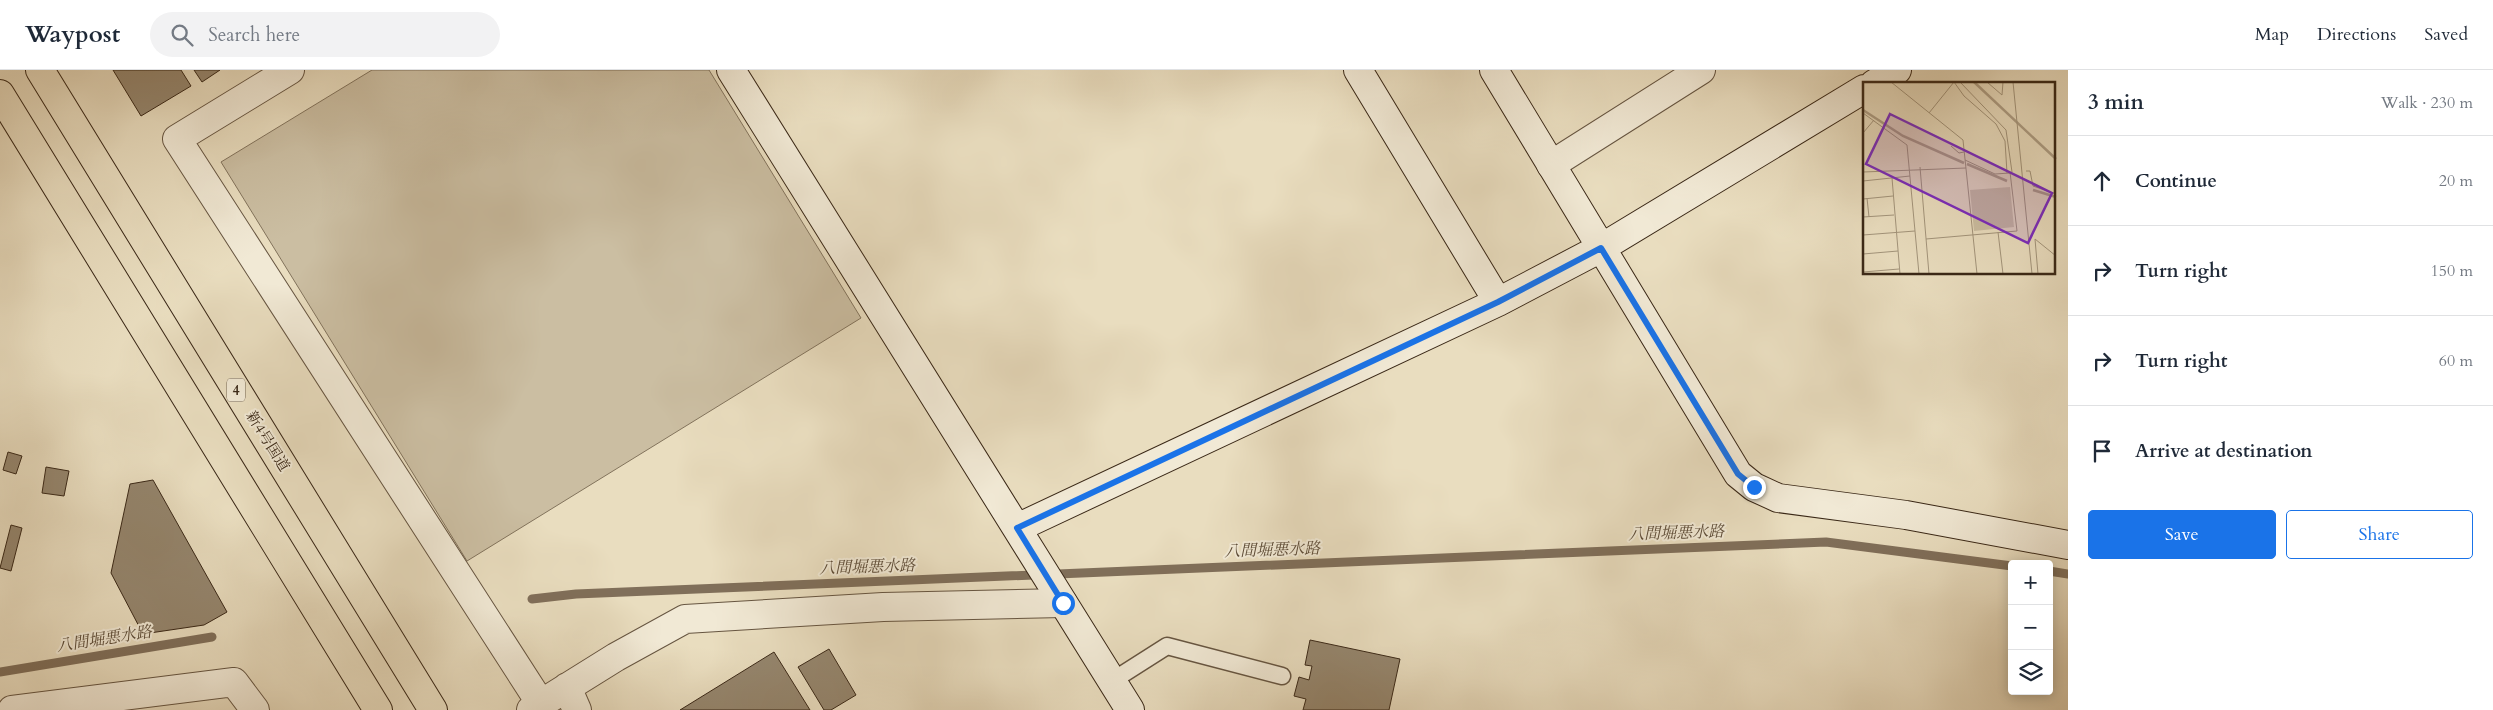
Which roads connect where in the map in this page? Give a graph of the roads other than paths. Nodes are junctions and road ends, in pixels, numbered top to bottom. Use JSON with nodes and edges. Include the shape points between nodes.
{"nodes":[{"id":1,"x":40,"y":70,"type":"edge"},
{"id":2,"x":290,"y":70,"type":"edge"},
{"id":3,"x":731,"y":70,"type":"edge"},
{"id":4,"x":1358,"y":70,"type":"edge"},
{"id":5,"x":1494,"y":70,"type":"edge"},
{"id":6,"x":1701,"y":70,"type":"edge"},
{"id":7,"x":1896,"y":70,"type":"edge"},
{"id":8,"x":1877,"y":82,"type":"edge"},
{"id":9,"x":1863,"y":91,"type":"edge"},
{"id":10,"x":0,"y":94,"type":"edge"},
{"id":11,"x":1551,"y":165,"type":"junction"},
{"id":12,"x":1601,"y":248,"type":"junction"},
{"id":13,"x":1498,"y":302,"type":"junction"},
{"id":14,"x":1017,"y":528,"type":"junction"},
{"id":15,"x":2068,"y":545,"type":"edge"},
{"id":16,"x":1060,"y":598,"type":"junction"},
{"id":17,"x":1282,"y":676,"type":"dead end"},
{"id":18,"x":1112,"y":681,"type":"junction"},
{"id":19,"x":572,"y":698,"type":"edge"},
{"id":20,"x":536,"y":707,"type":"edge"},
{"id":21,"x":12,"y":710,"type":"edge"},
{"id":22,"x":255,"y":710,"type":"edge"},
{"id":23,"x":378,"y":710,"type":"edge"},
{"id":24,"x":433,"y":710,"type":"edge"},
{"id":25,"x":1130,"y":710,"type":"edge"}],
"edges":[{"from":1,"to":24,"type":"highway","name":"新4号国道","number":"4"},
{"from":2,"to":20,"type":"street","via":[[177,139]]},
{"from":3,"to":14,"type":"street"},
{"from":4,"to":13,"type":"street"},
{"from":5,"to":11,"type":"street"},
{"from":6,"to":11,"type":"street"},
{"from":7,"to":8,"type":"street"},
{"from":9,"to":12,"type":"street"},
{"from":10,"to":23,"type":"highway"},
{"from":11,"to":12,"type":"street"},
{"from":12,"to":13,"type":"street"},
{"from":12,"to":15,"type":"street","via":[[1738,474],[1754,487],[1778,498],[1906,515]]},
{"from":13,"to":14,"type":"street"},
{"from":14,"to":16,"type":"street"},
{"from":16,"to":18,"type":"street"},
{"from":16,"to":19,"type":"street","via":[[685,619]]},
{"from":17,"to":18,"type":"lane","via":[[1167,646]]},
{"from":18,"to":25,"type":"street"},
{"from":19,"to":20,"type":"street"},
{"from":21,"to":22,"type":"street","via":[[234,682]]}]}
